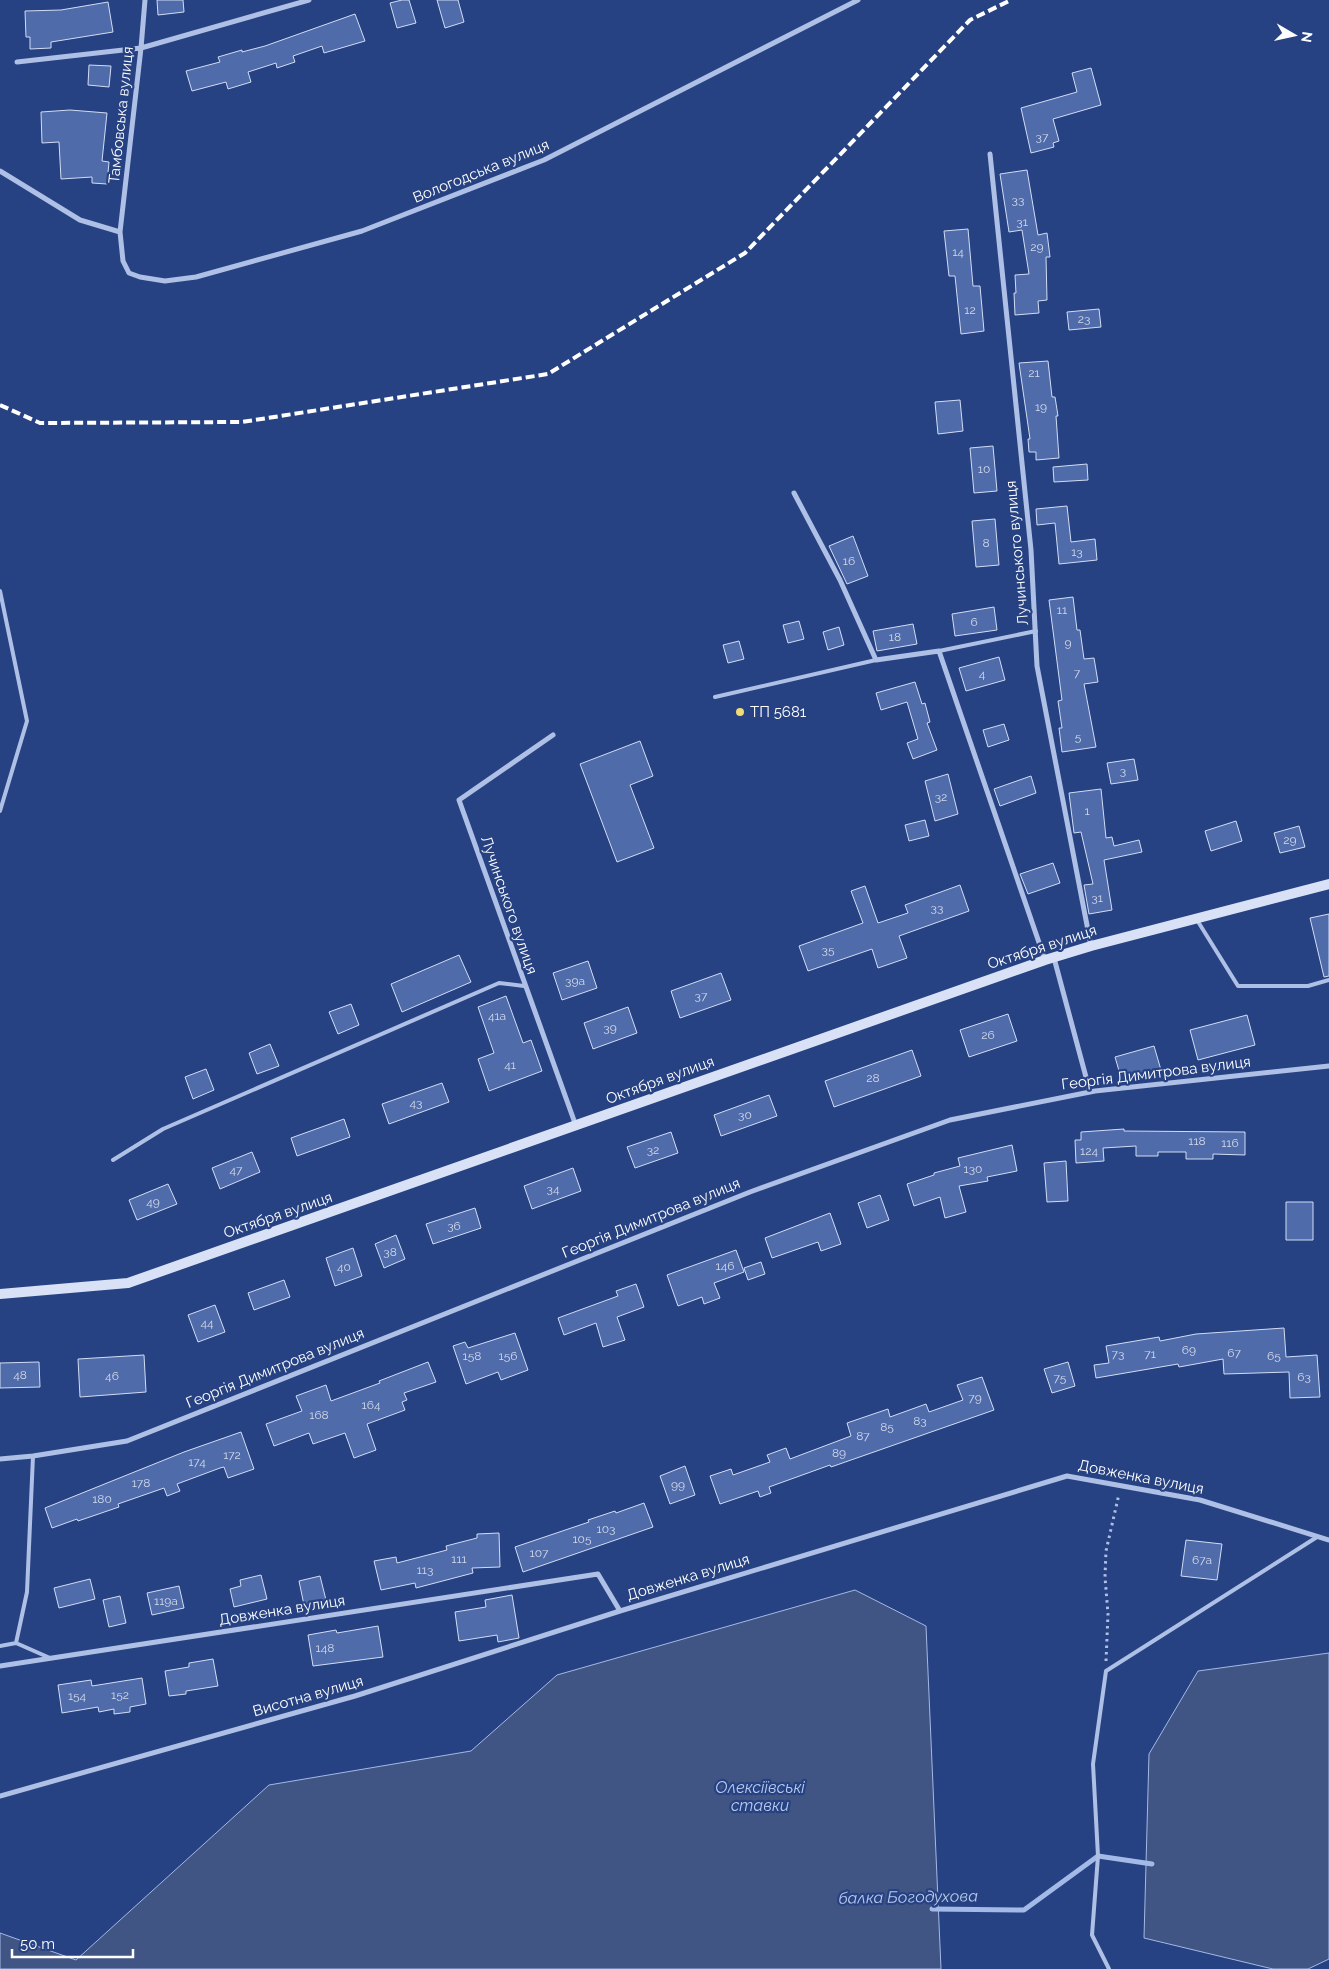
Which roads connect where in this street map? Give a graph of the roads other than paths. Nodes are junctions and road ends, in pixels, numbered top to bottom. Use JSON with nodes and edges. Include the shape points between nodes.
{"nodes":[{"id":1,"x":145,"y":0,"type":"edge"},
{"id":2,"x":309,"y":0,"type":"edge"},
{"id":3,"x":858,"y":0,"type":"edge"},
{"id":4,"x":141,"y":48,"type":"junction"},
{"id":5,"x":17,"y":62,"type":"dead end"},
{"id":6,"x":990,"y":154,"type":"dead end"},
{"id":7,"x":0,"y":171,"type":"edge"},
{"id":8,"x":120,"y":232,"type":"junction"},
{"id":9,"x":794,"y":493,"type":"dead end"},
{"id":10,"x":0,"y":592,"type":"edge"},
{"id":11,"x":1036,"y":631,"type":"junction"},
{"id":12,"x":939,"y":651,"type":"junction"},
{"id":13,"x":876,"y":660,"type":"junction"},
{"id":14,"x":715,"y":697,"type":"dead end"},
{"id":15,"x":553,"y":735,"type":"dead end"},
{"id":16,"x":0,"y":811,"type":"edge"},
{"id":17,"x":1329,"y":884,"type":"edge"},
{"id":18,"x":1196,"y":918,"type":"junction"},
{"id":19,"x":1091,"y":946,"type":"junction"},
{"id":20,"x":1050,"y":959,"type":"junction"},
{"id":21,"x":1329,"y":980,"type":"edge"},
{"id":22,"x":524,"y":986,"type":"junction"},
{"id":23,"x":1329,"y":1066,"type":"edge"},
{"id":24,"x":1090,"y":1092,"type":"junction"},
{"id":25,"x":576,"y":1126,"type":"junction"},
{"id":26,"x":113,"y":1160,"type":"dead end"},
{"id":27,"x":0,"y":1294,"type":"edge"},
{"id":28,"x":33,"y":1456,"type":"junction"},
{"id":29,"x":0,"y":1459,"type":"edge"},
{"id":30,"x":1317,"y":1537,"type":"junction"},
{"id":31,"x":1329,"y":1540,"type":"edge"},
{"id":32,"x":620,"y":1611,"type":"junction"},
{"id":33,"x":16,"y":1643,"type":"junction"},
{"id":34,"x":0,"y":1646,"type":"edge"},
{"id":35,"x":51,"y":1658,"type":"junction"},
{"id":36,"x":0,"y":1666,"type":"edge"},
{"id":37,"x":0,"y":1796,"type":"edge"},
{"id":38,"x":1108,"y":1969,"type":"edge"}],
"edges":[{"from":1,"to":4,"type":"street","name":"Тамбовська вулиця"},
{"from":2,"to":4,"type":"street"},
{"from":3,"to":8,"type":"street","name":"Вологодська вулиця","via":[[544,160],[362,232],[196,277],[165,281],[129,273],[122,261]]},
{"from":4,"to":5,"type":"street"},
{"from":4,"to":8,"type":"street","name":"Тамбовська вулиця"},
{"from":6,"to":11,"type":"street","name":"Лучинського вулиця","via":[[1031,550]]},
{"from":7,"to":8,"type":"street","via":[[80,220]]},
{"from":9,"to":13,"type":"street","via":[[840,580]]},
{"from":10,"to":16,"type":"lane","via":[[27,721]]},
{"from":11,"to":12,"type":"lane"},
{"from":11,"to":19,"type":"street","name":"Лучинського вулиця","via":[[1038,666]]},
{"from":12,"to":13,"type":"street"},
{"from":12,"to":20,"type":"street"},
{"from":13,"to":14,"type":"lane"},
{"from":15,"to":22,"type":"street","name":"Лучинського вулиця","via":[[458,800]]},
{"from":17,"to":18,"type":"street","name":"Октября вулиця"},
{"from":18,"to":19,"type":"street","name":"Октября вулиця"},
{"from":18,"to":21,"type":"lane","via":[[1238,986],[1308,986]]},
{"from":19,"to":20,"type":"street","name":"Октября вулиця"},
{"from":20,"to":24,"type":"street"},
{"from":20,"to":25,"type":"street","name":"Октября вулиця"},
{"from":22,"to":25,"type":"street","name":"Лучинського вулиця"},
{"from":22,"to":26,"type":"lane","via":[[499,983],[163,1129]]},
{"from":23,"to":24,"type":"street","name":"Георгія Димитрова вулиця"},
{"from":24,"to":28,"type":"street","name":"Георгія Димитрова вулиця","via":[[950,1120],[750,1192],[127,1441]]},
{"from":25,"to":27,"type":"street","name":"Октября вулиця","via":[[128,1283]]},
{"from":28,"to":29,"type":"street","name":"Георгія Димитрова вулиця"},
{"from":28,"to":33,"type":"lane","via":[[27,1592]]},
{"from":30,"to":31,"type":"street","name":"Довженка вулиця"},
{"from":30,"to":32,"type":"street","name":"Довженка вулиця","via":[[1200,1500],[1067,1476]]},
{"from":30,"to":38,"type":"lane","via":[[1106,1671],[1093,1764],[1098,1856],[1092,1935]]},
{"from":32,"to":35,"type":"street","name":"Довженка вулиця","via":[[598,1574]]},
{"from":32,"to":37,"type":"street","name":"Висотна вулиця","via":[[355,1696]]},
{"from":33,"to":34,"type":"lane"},
{"from":33,"to":35,"type":"lane"},
{"from":35,"to":36,"type":"street","name":"Довженка вулиця"}]}
